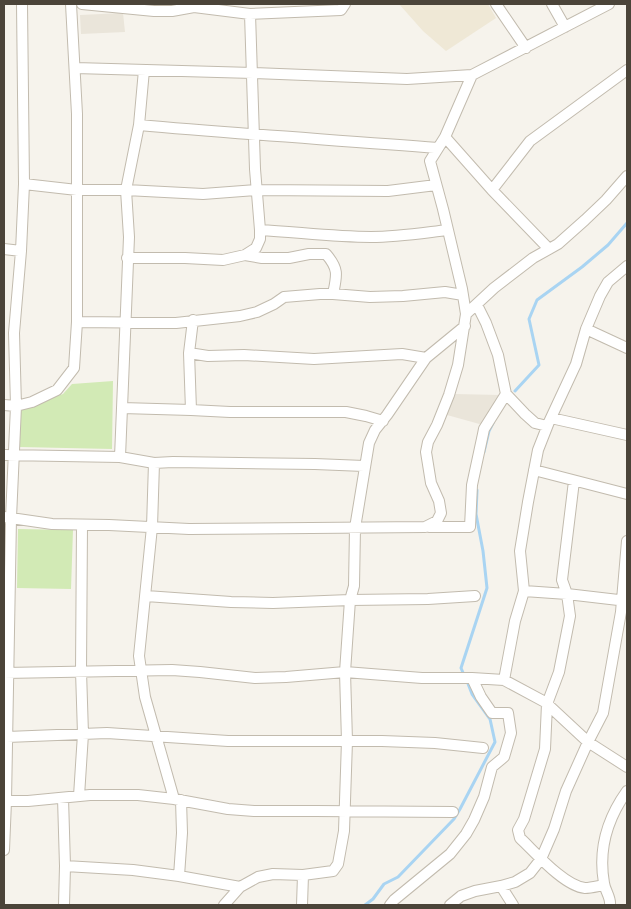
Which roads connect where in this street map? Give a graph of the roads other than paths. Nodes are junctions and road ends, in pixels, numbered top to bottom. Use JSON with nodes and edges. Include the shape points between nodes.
{"nodes":[{"id":1,"x":22,"y":4,"type":"edge"},
{"id":2,"x":72,"y":4,"type":"edge"},
{"id":3,"x":82,"y":4,"type":"edge"},
{"id":4,"x":345,"y":4,"type":"edge"},
{"id":5,"x":496,"y":4,"type":"edge"},
{"id":6,"x":552,"y":4,"type":"edge"},
{"id":7,"x":609,"y":4,"type":"edge"},
{"id":8,"x":196,"y":5,"type":"edge"},
{"id":9,"x":250,"y":14,"type":"junction"},
{"id":10,"x":565,"y":27,"type":"junction"},
{"id":11,"x":526,"y":48,"type":"junction"},
{"id":12,"x":75,"y":68,"type":"junction"},
{"id":13,"x":144,"y":70,"type":"junction"},
{"id":14,"x":627,"y":70,"type":"edge"},
{"id":15,"x":253,"y":73,"type":"junction"},
{"id":16,"x":472,"y":76,"type":"junction"},
{"id":17,"x":139,"y":125,"type":"junction"},
{"id":18,"x":255,"y":134,"type":"junction"},
{"id":19,"x":445,"y":137,"type":"junction"},
{"id":20,"x":438,"y":148,"type":"junction"},
{"id":21,"x":627,"y":176,"type":"edge"},
{"id":22,"x":24,"y":184,"type":"junction"},
{"id":23,"x":436,"y":185,"type":"junction"},
{"id":24,"x":77,"y":190,"type":"junction"},
{"id":25,"x":126,"y":190,"type":"junction"},
{"id":26,"x":257,"y":190,"type":"junction"},
{"id":27,"x":492,"y":190,"type":"junction"},
{"id":28,"x":260,"y":230,"type":"junction"},
{"id":29,"x":448,"y":230,"type":"junction"},
{"id":30,"x":549,"y":249,"type":"junction"},
{"id":31,"x":4,"y":250,"type":"edge"},
{"id":32,"x":20,"y":251,"type":"junction"},
{"id":33,"x":245,"y":256,"type":"junction"},
{"id":34,"x":127,"y":258,"type":"junction"},
{"id":35,"x":627,"y":266,"type":"edge"},
{"id":36,"x":333,"y":294,"type":"junction"},
{"id":37,"x":463,"y":295,"type":"junction"},
{"id":38,"x":476,"y":305,"type":"junction"},
{"id":39,"x":466,"y":314,"type":"junction"},
{"id":40,"x":193,"y":320,"type":"junction"},
{"id":41,"x":77,"y":322,"type":"junction"},
{"id":42,"x":125,"y":322,"type":"junction"},
{"id":43,"x":465,"y":326,"type":"junction"},
{"id":44,"x":586,"y":328,"type":"junction"},
{"id":45,"x":9,"y":332,"type":"edge"},
{"id":46,"x":627,"y":348,"type":"edge"},
{"id":47,"x":189,"y":353,"type":"junction"},
{"id":48,"x":426,"y":358,"type":"junction"},
{"id":49,"x":506,"y":394,"type":"junction"},
{"id":50,"x":4,"y":405,"type":"edge"},
{"id":51,"x":16,"y":406,"type":"junction"},
{"id":52,"x":122,"y":408,"type":"junction"},
{"id":53,"x":191,"y":410,"type":"junction"},
{"id":54,"x":382,"y":421,"type":"junction"},
{"id":55,"x":549,"y":422,"type":"junction"},
{"id":56,"x":627,"y":435,"type":"edge"},
{"id":57,"x":8,"y":456,"type":"edge"},
{"id":58,"x":120,"y":457,"type":"junction"},
{"id":59,"x":154,"y":463,"type":"junction"},
{"id":60,"x":364,"y":466,"type":"junction"},
{"id":61,"x":534,"y":470,"type":"junction"},
{"id":62,"x":574,"y":481,"type":"junction"},
{"id":63,"x":627,"y":494,"type":"edge"},
{"id":64,"x":7,"y":518,"type":"edge"},
{"id":65,"x":82,"y":525,"type":"junction"},
{"id":66,"x":152,"y":527,"type":"junction"},
{"id":67,"x":425,"y":527,"type":"junction"},
{"id":68,"x":355,"y":528,"type":"junction"},
{"id":69,"x":627,"y":541,"type":"edge"},
{"id":70,"x":524,"y":591,"type":"junction"},
{"id":71,"x":567,"y":594,"type":"junction"},
{"id":72,"x":146,"y":596,"type":"junction"},
{"id":73,"x":475,"y":596,"type":"dead end"},
{"id":74,"x":350,"y":600,"type":"junction"},
{"id":75,"x":625,"y":600,"type":"edge"},
{"id":76,"x":81,"y":671,"type":"junction"},
{"id":77,"x":141,"y":671,"type":"junction"},
{"id":78,"x":345,"y":672,"type":"junction"},
{"id":79,"x":6,"y":673,"type":"edge"},
{"id":80,"x":472,"y":678,"type":"junction"},
{"id":81,"x":504,"y":680,"type":"junction"},
{"id":82,"x":547,"y":704,"type":"junction"},
{"id":83,"x":83,"y":734,"type":"junction"},
{"id":84,"x":6,"y":737,"type":"junction"},
{"id":85,"x":156,"y":738,"type":"junction"},
{"id":86,"x":346,"y":741,"type":"junction"},
{"id":87,"x":588,"y":742,"type":"junction"},
{"id":88,"x":482,"y":748,"type":"dead end"},
{"id":89,"x":5,"y":764,"type":"edge"},
{"id":90,"x":627,"y":766,"type":"edge"},
{"id":91,"x":627,"y":791,"type":"edge"},
{"id":92,"x":79,"y":796,"type":"junction"},
{"id":93,"x":63,"y":798,"type":"junction"},
{"id":94,"x":177,"y":800,"type":"junction"},
{"id":95,"x":6,"y":801,"type":"junction"},
{"id":96,"x":345,"y":811,"type":"junction"},
{"id":97,"x":453,"y":812,"type":"dead end"},
{"id":98,"x":4,"y":834,"type":"edge"},
{"id":99,"x":4,"y":850,"type":"edge"},
{"id":100,"x":541,"y":859,"type":"junction"},
{"id":101,"x":65,"y":866,"type":"junction"},
{"id":102,"x":303,"y":875,"type":"junction"},
{"id":103,"x":179,"y":876,"type":"junction"},
{"id":104,"x":604,"y":885,"type":"junction"},
{"id":105,"x":501,"y":886,"type":"junction"},
{"id":106,"x":240,"y":887,"type":"junction"},
{"id":107,"x":64,"y":905,"type":"edge"},
{"id":108,"x":224,"y":905,"type":"edge"},
{"id":109,"x":302,"y":905,"type":"edge"},
{"id":110,"x":390,"y":905,"type":"edge"},
{"id":111,"x":450,"y":905,"type":"edge"},
{"id":112,"x":513,"y":905,"type":"edge"},
{"id":113,"x":610,"y":905,"type":"edge"}],
"edges":[{"from":1,"to":22,"type":"street"},
{"from":2,"to":12,"type":"street"},
{"from":3,"to":8,"type":"street","via":[[154,11],[172,11]]},
{"from":4,"to":9,"type":"street","via":[[341,10]]},
{"from":5,"to":11,"type":"street"},
{"from":6,"to":10,"type":"street"},
{"from":7,"to":10,"type":"street"},
{"from":8,"to":9,"type":"street"},
{"from":9,"to":15,"type":"street"},
{"from":10,"to":11,"type":"street"},
{"from":11,"to":16,"type":"street"},
{"from":12,"to":13,"type":"street"},
{"from":12,"to":24,"type":"street"},
{"from":13,"to":15,"type":"street"},
{"from":13,"to":17,"type":"street"},
{"from":14,"to":27,"type":"street","via":[[530,140]]},
{"from":15,"to":16,"type":"street","via":[[407,79]]},
{"from":15,"to":18,"type":"street"},
{"from":16,"to":19,"type":"street"},
{"from":17,"to":18,"type":"street"},
{"from":17,"to":25,"type":"street"},
{"from":18,"to":20,"type":"street"},
{"from":18,"to":26,"type":"street"},
{"from":19,"to":20,"type":"street"},
{"from":19,"to":27,"type":"street"},
{"from":20,"to":23,"type":"street","via":[[430,161]]},
{"from":21,"to":30,"type":"street","via":[[586,220]]},
{"from":22,"to":24,"type":"street"},
{"from":22,"to":32,"type":"street"},
{"from":23,"to":26,"type":"street","via":[[388,191]]},
{"from":23,"to":29,"type":"street"},
{"from":24,"to":25,"type":"street"},
{"from":24,"to":41,"type":"street"},
{"from":25,"to":26,"type":"street","via":[[203,194]]},
{"from":25,"to":34,"type":"street"},
{"from":26,"to":28,"type":"street"},
{"from":27,"to":30,"type":"street"},
{"from":28,"to":29,"type":"street","via":[[372,237]]},
{"from":28,"to":33,"type":"street","via":[[256,248]]},
{"from":29,"to":37,"type":"street"},
{"from":30,"to":38,"type":"street","via":[[533,258]]},
{"from":31,"to":32,"type":"street"},
{"from":32,"to":45,"type":"street"},
{"from":33,"to":34,"type":"street","via":[[223,260]]},
{"from":33,"to":36,"type":"street","via":[[289,258],[326,254],[337,276]]},
{"from":34,"to":42,"type":"street"},
{"from":35,"to":44,"type":"street","via":[[608,282]]},
{"from":36,"to":37,"type":"street","via":[[370,297],[445,292]]},
{"from":36,"to":40,"type":"street","via":[[284,297],[257,312]]},
{"from":37,"to":39,"type":"street"},
{"from":38,"to":39,"type":"street"},
{"from":38,"to":49,"type":"street","via":[[498,355]]},
{"from":39,"to":43,"type":"street"},
{"from":40,"to":42,"type":"street"},
{"from":40,"to":47,"type":"street"},
{"from":41,"to":42,"type":"street"},
{"from":41,"to":51,"type":"street","via":[[74,368],[58,390]]},
{"from":42,"to":52,"type":"street"},
{"from":43,"to":48,"type":"street"},
{"from":43,"to":67,"type":"street","via":[[449,395],[426,452],[431,484],[441,513],[437,521]]},
{"from":44,"to":46,"type":"street"},
{"from":44,"to":55,"type":"street","via":[[576,364]]},
{"from":45,"to":51,"type":"street"},
{"from":47,"to":48,"type":"street","via":[[314,358],[402,354]]},
{"from":47,"to":53,"type":"street"},
{"from":48,"to":54,"type":"street"},
{"from":49,"to":55,"type":"street","via":[[535,423]]},
{"from":49,"to":67,"type":"street","via":[[484,429],[472,485],[470,527]]},
{"from":50,"to":51,"type":"street"},
{"from":51,"to":57,"type":"street"},
{"from":52,"to":53,"type":"street"},
{"from":52,"to":58,"type":"street"},
{"from":53,"to":54,"type":"street","via":[[346,412]]},
{"from":54,"to":60,"type":"street","via":[[369,442]]},
{"from":55,"to":56,"type":"street"},
{"from":55,"to":61,"type":"street"},
{"from":57,"to":58,"type":"street"},
{"from":57,"to":64,"type":"street"},
{"from":58,"to":59,"type":"street"},
{"from":59,"to":60,"type":"street"},
{"from":59,"to":66,"type":"street"},
{"from":60,"to":68,"type":"street"},
{"from":61,"to":62,"type":"street"},
{"from":61,"to":70,"type":"street","via":[[520,551]]},
{"from":62,"to":63,"type":"street"},
{"from":62,"to":71,"type":"street","via":[[562,580]]},
{"from":64,"to":65,"type":"street"},
{"from":64,"to":79,"type":"street"},
{"from":65,"to":66,"type":"street"},
{"from":65,"to":76,"type":"street"},
{"from":66,"to":68,"type":"street"},
{"from":66,"to":72,"type":"street"},
{"from":67,"to":68,"type":"street"},
{"from":68,"to":74,"type":"street","via":[[354,586]]},
{"from":69,"to":75,"type":"street"},
{"from":70,"to":71,"type":"street"},
{"from":70,"to":81,"type":"street"},
{"from":71,"to":75,"type":"street"},
{"from":71,"to":82,"type":"street","via":[[570,616],[559,672]]},
{"from":72,"to":74,"type":"street","via":[[273,603]]},
{"from":72,"to":77,"type":"street","via":[[139,656]]},
{"from":73,"to":74,"type":"street"},
{"from":74,"to":78,"type":"street"},
{"from":75,"to":87,"type":"street","via":[[603,712]]},
{"from":76,"to":77,"type":"street"},
{"from":76,"to":79,"type":"street"},
{"from":76,"to":83,"type":"street"},
{"from":77,"to":78,"type":"street","via":[[172,670],[255,678]]},
{"from":77,"to":85,"type":"street"},
{"from":78,"to":80,"type":"street"},
{"from":78,"to":86,"type":"street"},
{"from":79,"to":84,"type":"street"},
{"from":80,"to":81,"type":"street"},
{"from":80,"to":110,"type":"street","via":[[492,713],[508,713],[511,733],[504,757],[492,767],[484,797],[466,834],[450,854]]},
{"from":81,"to":82,"type":"street"},
{"from":82,"to":87,"type":"street"},
{"from":82,"to":100,"type":"street","via":[[545,749],[518,830],[520,838]]},
{"from":83,"to":84,"type":"street"},
{"from":83,"to":85,"type":"street"},
{"from":83,"to":92,"type":"street"},
{"from":84,"to":89,"type":"street"},
{"from":85,"to":86,"type":"street","via":[[228,742]]},
{"from":85,"to":94,"type":"street"},
{"from":86,"to":88,"type":"street","via":[[435,743]]},
{"from":86,"to":96,"type":"street"},
{"from":87,"to":90,"type":"street"},
{"from":87,"to":100,"type":"street"},
{"from":89,"to":95,"type":"street"},
{"from":91,"to":104,"type":"street","via":[[608,826],[602,850]]},
{"from":92,"to":93,"type":"street"},
{"from":92,"to":94,"type":"street","via":[[138,794]]},
{"from":93,"to":95,"type":"street"},
{"from":93,"to":101,"type":"street"},
{"from":94,"to":96,"type":"street","via":[[254,811]]},
{"from":94,"to":103,"type":"street","via":[[182,833]]},
{"from":95,"to":98,"type":"street"},
{"from":96,"to":97,"type":"street"},
{"from":96,"to":102,"type":"street","via":[[338,864],[333,871]]},
{"from":98,"to":99,"type":"street"},
{"from":100,"to":104,"type":"street","via":[[569,883],[584,888]]},
{"from":100,"to":105,"type":"street","via":[[530,873]]},
{"from":101,"to":103,"type":"street"},
{"from":101,"to":107,"type":"street"},
{"from":102,"to":106,"type":"street","via":[[273,874],[258,877]]},
{"from":102,"to":109,"type":"street"},
{"from":103,"to":106,"type":"street"},
{"from":104,"to":113,"type":"street","via":[[611,899]]},
{"from":105,"to":111,"type":"street","via":[[461,896]]},
{"from":105,"to":112,"type":"street"},
{"from":106,"to":108,"type":"street"}]}
